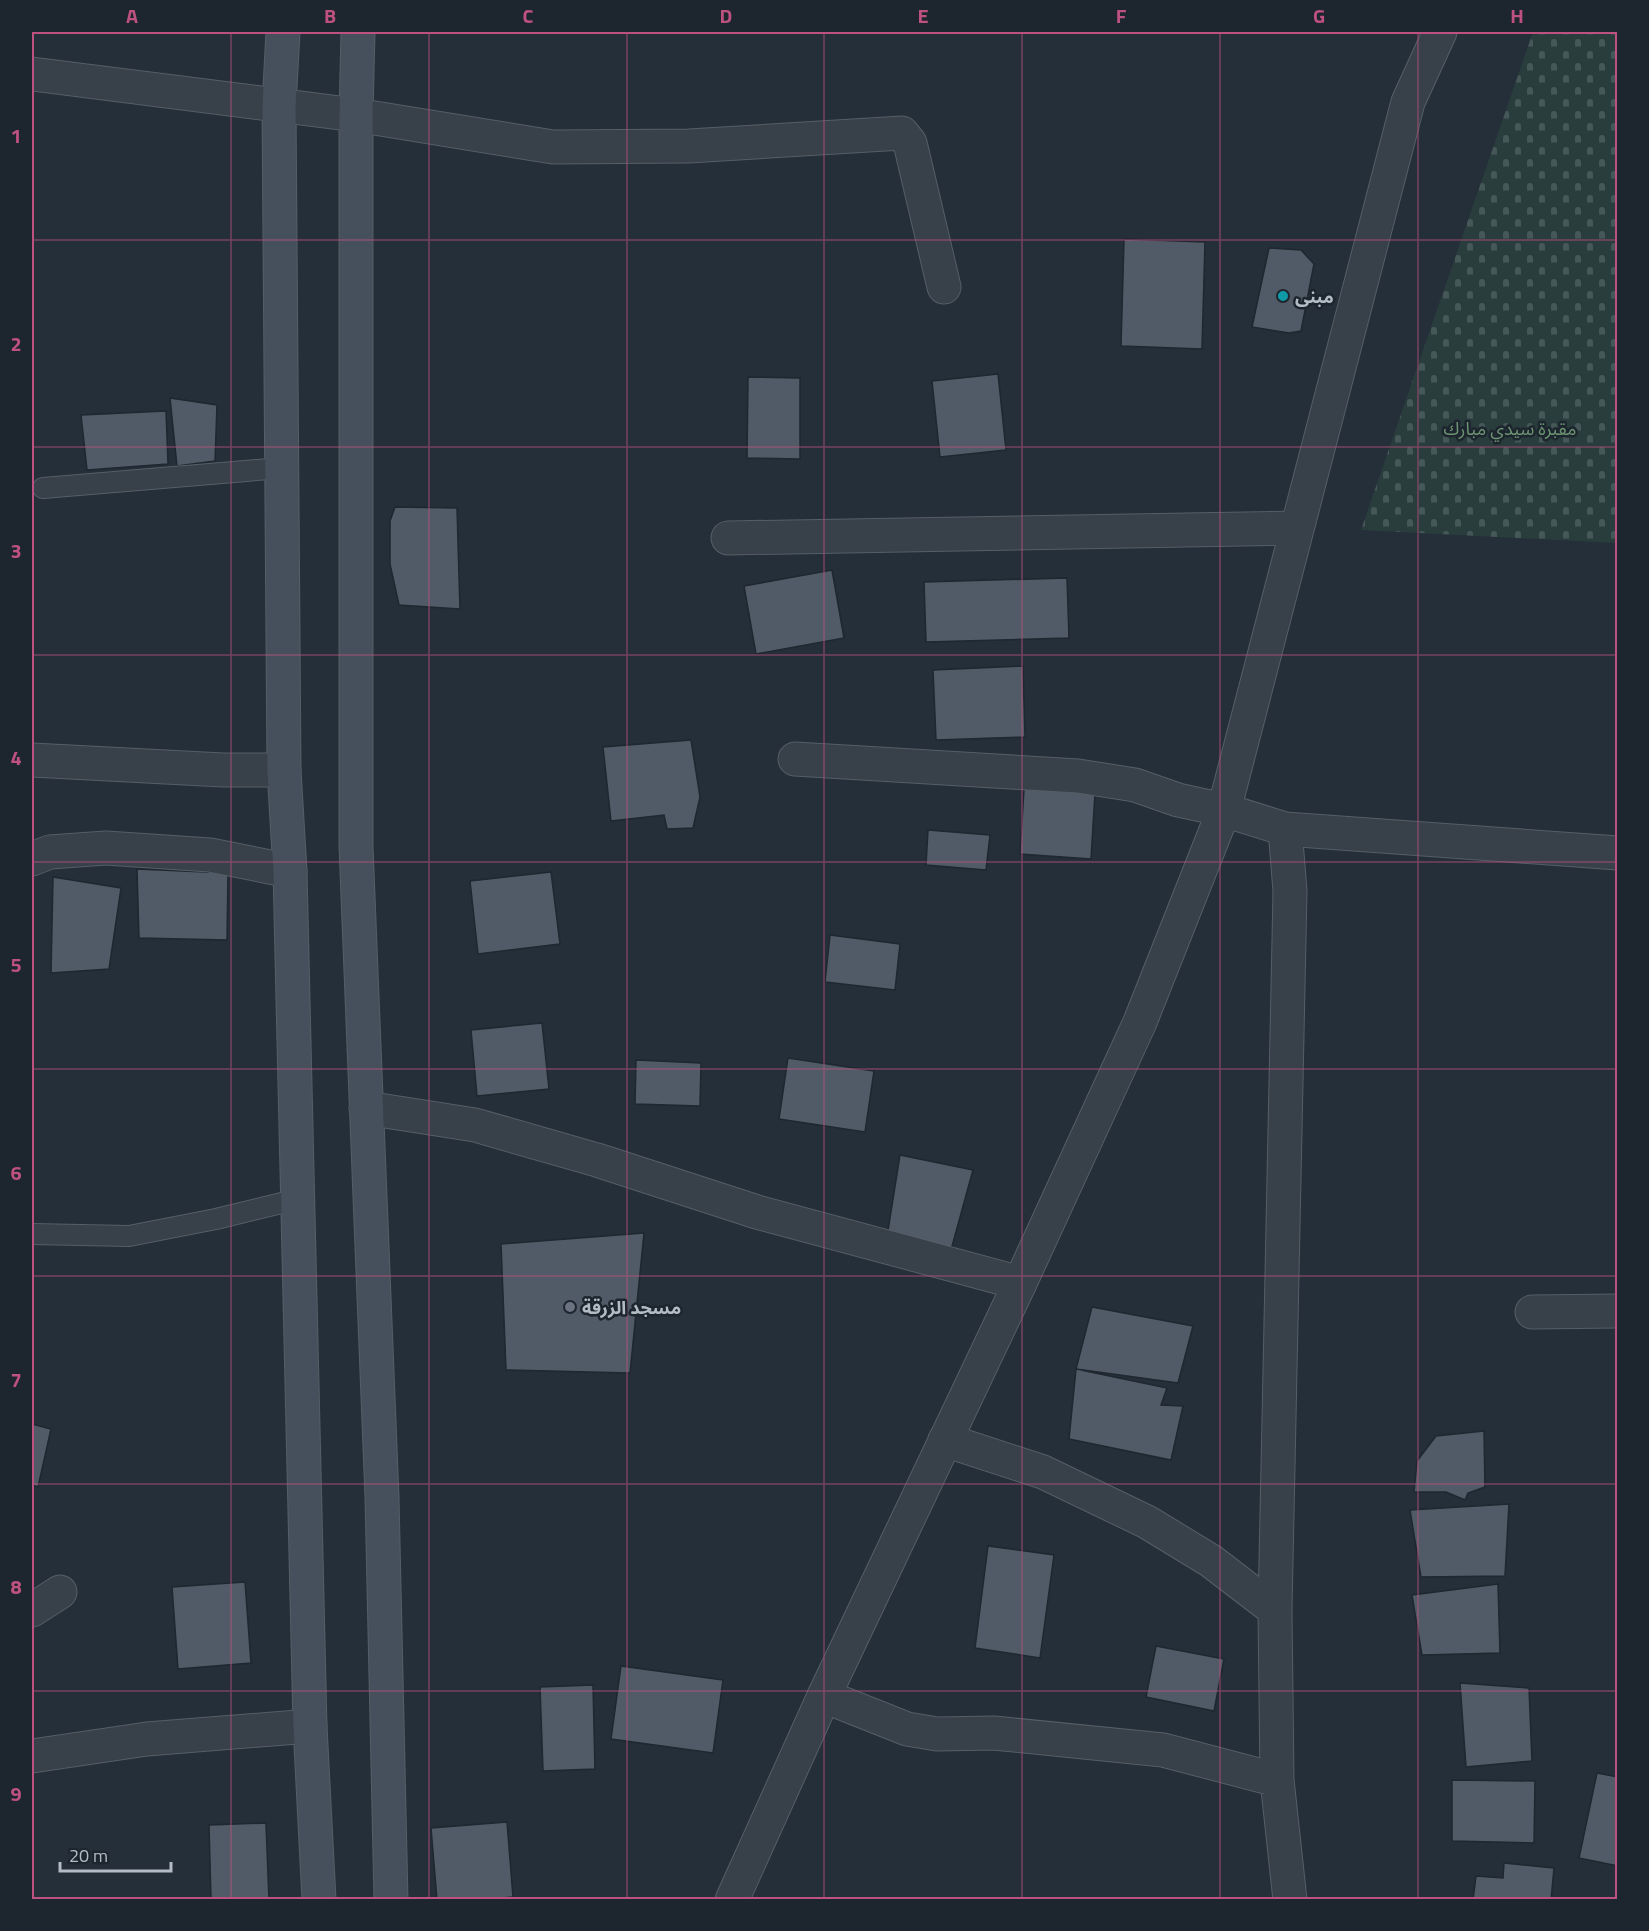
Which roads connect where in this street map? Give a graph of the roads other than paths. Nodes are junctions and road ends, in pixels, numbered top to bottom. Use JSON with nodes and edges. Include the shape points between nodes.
{"nodes":[{"id":1,"x":283,"y":32,"type":"edge"},
{"id":2,"x":358,"y":32,"type":"edge"},
{"id":3,"x":1440,"y":32,"type":"edge"},
{"id":4,"x":32,"y":74,"type":"edge"},
{"id":5,"x":279,"y":106,"type":"junction"},
{"id":6,"x":356,"y":115,"type":"junction"},
{"id":7,"x":944,"y":287,"type":"dead end"},
{"id":8,"x":281,"y":468,"type":"junction"},
{"id":9,"x":43,"y":488,"type":"dead end"},
{"id":10,"x":1296,"y":528,"type":"junction"},
{"id":11,"x":728,"y":538,"type":"dead end"},
{"id":12,"x":795,"y":759,"type":"dead end"},
{"id":13,"x":32,"y":760,"type":"edge"},
{"id":14,"x":284,"y":770,"type":"junction"},
{"id":15,"x":1224,"y":810,"type":"junction"},
{"id":16,"x":1285,"y":829,"type":"junction"},
{"id":17,"x":1617,"y":853,"type":"edge"},
{"id":18,"x":32,"y":859,"type":"edge"},
{"id":19,"x":290,"y":871,"type":"junction"},
{"id":20,"x":366,"y":1108,"type":"junction"},
{"id":21,"x":298,"y":1199,"type":"junction"},
{"id":22,"x":32,"y":1234,"type":"edge"},
{"id":23,"x":1020,"y":1283,"type":"junction"},
{"id":24,"x":1617,"y":1311,"type":"edge"},
{"id":25,"x":1532,"y":1312,"type":"dead end"},
{"id":26,"x":945,"y":1440,"type":"junction"},
{"id":27,"x":60,"y":1592,"type":"dead end"},
{"id":28,"x":32,"y":1610,"type":"edge"},
{"id":29,"x":1275,"y":1610,"type":"junction"},
{"id":30,"x":824,"y":1696,"type":"junction"},
{"id":31,"x":310,"y":1726,"type":"junction"},
{"id":32,"x":32,"y":1756,"type":"edge"},
{"id":33,"x":1277,"y":1780,"type":"junction"},
{"id":34,"x":319,"y":1899,"type":"edge"},
{"id":35,"x":391,"y":1899,"type":"edge"},
{"id":36,"x":732,"y":1899,"type":"edge"},
{"id":37,"x":1290,"y":1899,"type":"edge"}],
"edges":[{"from":1,"to":5,"type":"main road"},
{"from":2,"to":6,"type":"main road"},
{"from":3,"to":10,"type":"street","via":[[1408,102]]},
{"from":4,"to":5,"type":"street"},
{"from":5,"to":6,"type":"street"},
{"from":5,"to":8,"type":"main road"},
{"from":6,"to":7,"type":"street","via":[[553,147],[688,146],[902,133],[910,143]]},
{"from":6,"to":20,"type":"main road","via":[[355,765]]},
{"from":8,"to":9,"type":"lane"},
{"from":8,"to":14,"type":"main road"},
{"from":10,"to":11,"type":"street"},
{"from":10,"to":15,"type":"street"},
{"from":12,"to":15,"type":"street","via":[[1078,776],[1135,785]]},
{"from":13,"to":14,"type":"street"},
{"from":14,"to":19,"type":"main road"},
{"from":15,"to":16,"type":"street"},
{"from":15,"to":23,"type":"street","via":[[1140,1022]]},
{"from":16,"to":17,"type":"street"},
{"from":16,"to":29,"type":"street","via":[[1290,891]]},
{"from":18,"to":19,"type":"street","via":[[50,852],[106,848],[210,855]]},
{"from":19,"to":21,"type":"main road"},
{"from":20,"to":23,"type":"street","via":[[475,1125],[757,1212]]},
{"from":20,"to":35,"type":"main road","via":[[382,1497]]},
{"from":21,"to":22,"type":"lane","via":[[129,1236]]},
{"from":21,"to":31,"type":"main road"},
{"from":23,"to":26,"type":"street"},
{"from":24,"to":25,"type":"street"},
{"from":26,"to":29,"type":"street","via":[[1043,1472],[1147,1522],[1211,1561]]},
{"from":26,"to":30,"type":"street"},
{"from":27,"to":28,"type":"street"},
{"from":29,"to":33,"type":"street"},
{"from":30,"to":33,"type":"street","via":[[907,1729],[938,1734],[1005,1734],[1163,1750]]},
{"from":30,"to":36,"type":"street"},
{"from":31,"to":32,"type":"street","via":[[147,1739]]},
{"from":31,"to":34,"type":"main road"},
{"from":33,"to":37,"type":"street"}]}
